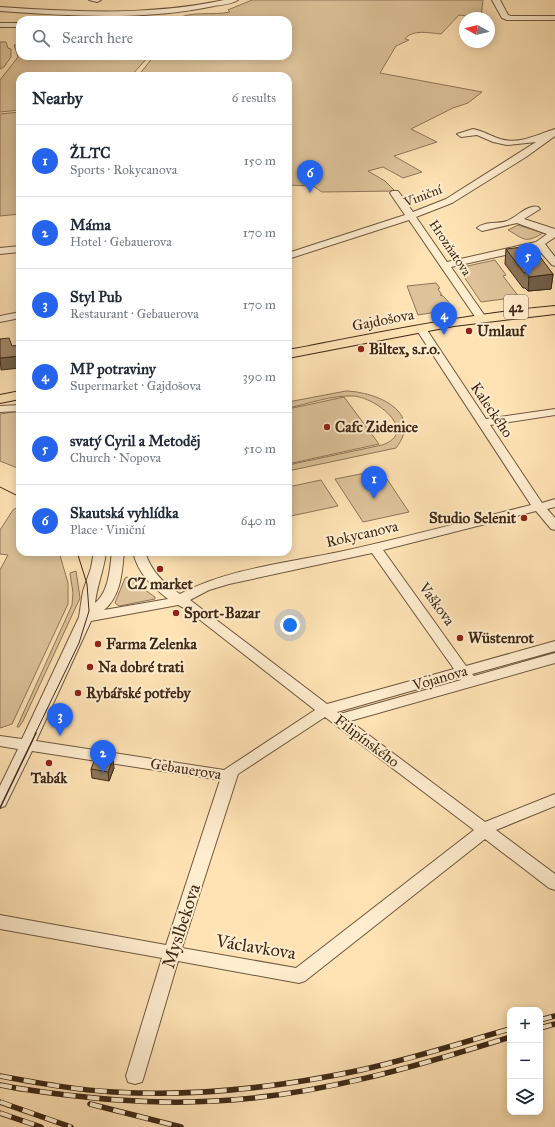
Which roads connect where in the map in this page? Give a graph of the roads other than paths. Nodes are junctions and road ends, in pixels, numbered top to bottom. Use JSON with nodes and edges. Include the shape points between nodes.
{"nodes":[{"id":1,"x":16,"y":0,"type":"edge"},
{"id":2,"x":93,"y":0,"type":"edge"},
{"id":3,"x":97,"y":0,"type":"edge"},
{"id":4,"x":194,"y":0,"type":"edge"},
{"id":5,"x":234,"y":0,"type":"edge"},
{"id":6,"x":496,"y":0,"type":"edge"},
{"id":7,"x":204,"y":7,"type":"junction"},
{"id":8,"x":0,"y":9,"type":"edge"},
{"id":9,"x":8,"y":9,"type":"junction"},
{"id":10,"x":0,"y":14,"type":"edge"},
{"id":11,"x":555,"y":18,"type":"edge"},
{"id":12,"x":0,"y":25,"type":"edge"},
{"id":13,"x":16,"y":26,"type":"edge"},
{"id":14,"x":554,"y":133,"type":"edge"},
{"id":15,"x":461,"y":134,"type":"dead end"},
{"id":16,"x":395,"y":193,"type":"dead end"},
{"id":17,"x":535,"y":209,"type":"dead end"},
{"id":18,"x":412,"y":216,"type":"junction"},
{"id":19,"x":517,"y":220,"type":"junction"},
{"id":20,"x":482,"y":228,"type":"dead end"},
{"id":21,"x":555,"y":233,"type":"edge"},
{"id":22,"x":539,"y":244,"type":"junction"},
{"id":23,"x":16,"y":249,"type":"edge"},
{"id":24,"x":0,"y":251,"type":"edge"},
{"id":25,"x":292,"y":255,"type":"edge"},
{"id":26,"x":555,"y":263,"type":"edge"},
{"id":27,"x":445,"y":265,"type":"junction"},
{"id":28,"x":555,"y":305,"type":"edge"},
{"id":29,"x":555,"y":310,"type":"edge"},
{"id":30,"x":479,"y":315,"type":"junction"},
{"id":31,"x":16,"y":316,"type":"edge"},
{"id":32,"x":0,"y":319,"type":"edge"},
{"id":33,"x":420,"y":329,"type":"junction"},
{"id":34,"x":292,"y":344,"type":"edge"},
{"id":35,"x":292,"y":353,"type":"edge"},
{"id":36,"x":16,"y":396,"type":"edge"},
{"id":37,"x":0,"y":399,"type":"edge"},
{"id":38,"x":16,"y":405,"type":"edge"},
{"id":39,"x":16,"y":408,"type":"edge"},
{"id":40,"x":0,"y":409,"type":"edge"},
{"id":41,"x":555,"y":412,"type":"edge"},
{"id":42,"x":483,"y":423,"type":"junction"},
{"id":43,"x":555,"y":504,"type":"edge"},
{"id":44,"x":539,"y":507,"type":"junction"},
{"id":45,"x":555,"y":526,"type":"edge"},
{"id":46,"x":375,"y":548,"type":"junction"},
{"id":47,"x":100,"y":556,"type":"edge"},
{"id":48,"x":118,"y":556,"type":"edge"},
{"id":49,"x":140,"y":556,"type":"edge"},
{"id":50,"x":179,"y":600,"type":"junction"},
{"id":51,"x":86,"y":616,"type":"junction"},
{"id":52,"x":555,"y":646,"type":"edge"},
{"id":53,"x":555,"y":658,"type":"edge"},
{"id":54,"x":467,"y":676,"type":"junction"},
{"id":55,"x":325,"y":710,"type":"junction"},
{"id":56,"x":339,"y":719,"type":"junction"},
{"id":57,"x":0,"y":741,"type":"edge"},
{"id":58,"x":28,"y":745,"type":"junction"},
{"id":59,"x":229,"y":776,"type":"junction"},
{"id":60,"x":555,"y":800,"type":"edge"},
{"id":61,"x":0,"y":802,"type":"edge"},
{"id":62,"x":485,"y":831,"type":"junction"},
{"id":63,"x":555,"y":884,"type":"edge"},
{"id":64,"x":0,"y":922,"type":"edge"},
{"id":65,"x":172,"y":953,"type":"junction"},
{"id":66,"x":135,"y":1076,"type":"dead end"}],
"edges":[{"from":1,"to":9,"type":"street"},
{"from":2,"to":3,"type":"street"},
{"from":4,"to":7,"type":"street"},
{"from":5,"to":7,"type":"street"},
{"from":6,"to":11,"type":"street","via":[[505,16],[510,18]]},
{"from":7,"to":9,"type":"street","via":[[121,14]]},
{"from":8,"to":9,"type":"street"},
{"from":9,"to":10,"type":"street"},
{"from":12,"to":13,"type":"street"},
{"from":14,"to":15,"type":"street","via":[[506,143],[475,131]]},
{"from":14,"to":18,"type":"street","name":"Viniční","via":[[449,201]]},
{"from":16,"to":18,"type":"street","name":"Hrozňatova"},
{"from":17,"to":19,"type":"street"},
{"from":18,"to":25,"type":"street","name":"Viniční"},
{"from":18,"to":27,"type":"street","name":"Hrozňatova"},
{"from":19,"to":20,"type":"street"},
{"from":19,"to":21,"type":"street"},
{"from":21,"to":22,"type":"street"},
{"from":22,"to":26,"type":"street"},
{"from":22,"to":27,"type":"street"},
{"from":23,"to":24,"type":"street"},
{"from":27,"to":30,"type":"street","name":"Hrozňatova"},
{"from":28,"to":30,"type":"main road","name":"Gajdošova","number":"42"},
{"from":29,"to":30,"type":"main road","name":"Gajdošova","number":"42"},
{"from":30,"to":33,"type":"main road","name":"Gajdošova","number":"42"},
{"from":30,"to":34,"type":"main road","name":"Gajdošova","number":"42"},
{"from":31,"to":32,"type":"street"},
{"from":33,"to":35,"type":"main road","name":"Gajdošova","number":"42"},
{"from":33,"to":42,"type":"street","name":"Kaleckého"},
{"from":36,"to":37,"type":"main road"},
{"from":38,"to":40,"type":"main road"},
{"from":39,"to":40,"type":"street"},
{"from":41,"to":42,"type":"street"},
{"from":42,"to":44,"type":"street","name":"Kaleckého"},
{"from":43,"to":44,"type":"street","name":"Rokycanova"},
{"from":44,"to":45,"type":"street","name":"Kaleckého"},
{"from":44,"to":46,"type":"street","name":"Rokycanova"},
{"from":46,"to":50,"type":"street","name":"Rokycanova","via":[[227,580],[204,587]]},
{"from":46,"to":54,"type":"street","name":"Vaškova"},
{"from":47,"to":51,"type":"street"},
{"from":48,"to":51,"type":"street","via":[[115,577],[106,601]]},
{"from":49,"to":50,"type":"street","name":"Filipínského","via":[[148,572],[166,592]]},
{"from":50,"to":51,"type":"street","name":"Rokycanova"},
{"from":50,"to":55,"type":"street","name":"Filipínského","via":[[191,606]]},
{"from":51,"to":58,"type":"street"},
{"from":52,"to":54,"type":"street","name":"Vojanova"},
{"from":53,"to":54,"type":"street","name":"Vojanova"},
{"from":54,"to":55,"type":"street","name":"Vojanova"},
{"from":54,"to":56,"type":"street","name":"Vojanova"},
{"from":55,"to":56,"type":"street","name":"Filipínského"},
{"from":55,"to":59,"type":"street","name":"Gebauerova","via":[[231,771]]},
{"from":56,"to":62,"type":"street","name":"Filipínského"},
{"from":57,"to":58,"type":"street","name":"Gebauerova"},
{"from":58,"to":59,"type":"street","name":"Gebauerova"},
{"from":58,"to":61,"type":"street"},
{"from":59,"to":65,"type":"street","name":"Myslbekova"},
{"from":60,"to":62,"type":"street","name":"Václavkova","via":[[492,824]]},
{"from":62,"to":63,"type":"street","name":"Filipínského"},
{"from":62,"to":65,"type":"street","name":"Václavkova","via":[[299,976]]},
{"from":64,"to":65,"type":"street","name":"Václavkova"},
{"from":65,"to":66,"type":"street","name":"Myslbekova"}]}
